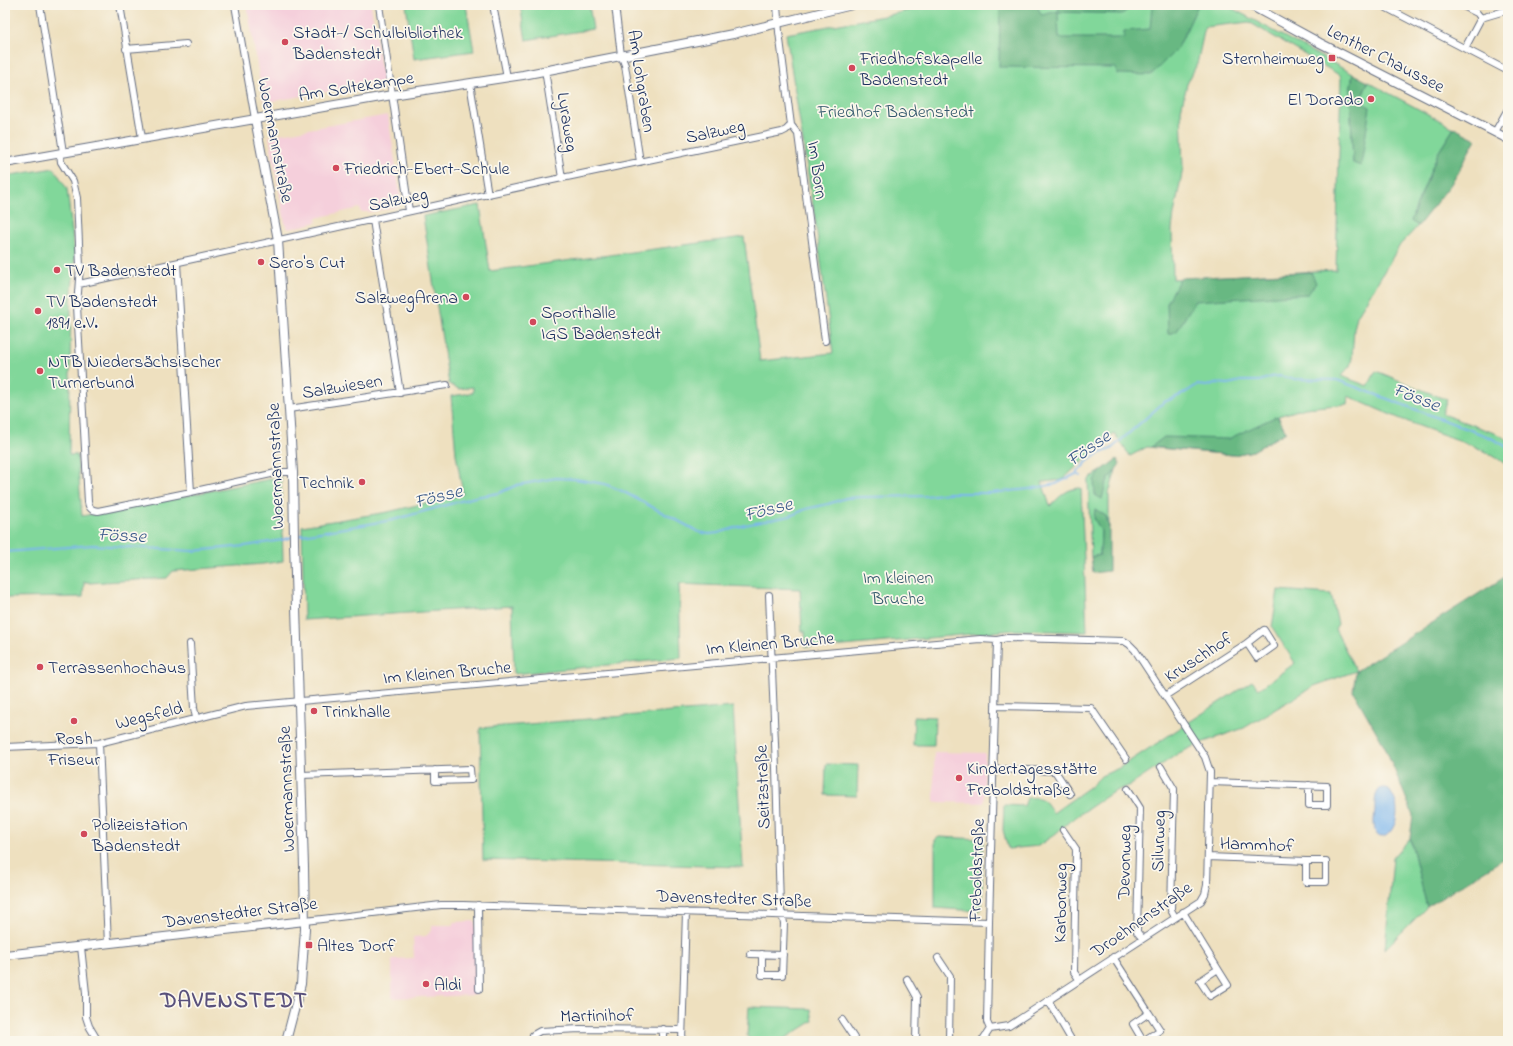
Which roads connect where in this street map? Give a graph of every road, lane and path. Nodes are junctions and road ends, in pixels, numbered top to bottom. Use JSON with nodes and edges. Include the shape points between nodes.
{"nodes":[{"id":1,"x":40,"y":5,"type":"edge"},
{"id":2,"x":120,"y":5,"type":"edge"},
{"id":3,"x":235,"y":5,"type":"edge"},
{"id":4,"x":379,"y":5,"type":"edge"},
{"id":5,"x":493,"y":5,"type":"edge"},
{"id":6,"x":615,"y":5,"type":"edge"},
{"id":7,"x":777,"y":5,"type":"edge"},
{"id":8,"x":852,"y":5,"type":"edge"},
{"id":9,"x":1250,"y":5,"type":"edge"},
{"id":10,"x":1381,"y":5,"type":"edge"},
{"id":11,"x":1462,"y":5,"type":"edge"},
{"id":12,"x":1508,"y":10,"type":"edge"},
{"id":13,"x":1481,"y":18,"type":"junction"},
{"id":14,"x":778,"y":23,"type":"junction"},
{"id":15,"x":186,"y":44,"type":"dead end"},
{"id":16,"x":1465,"y":48,"type":"junction"},
{"id":17,"x":126,"y":49,"type":"junction"},
{"id":18,"x":621,"y":55,"type":"junction"},
{"id":19,"x":545,"y":70,"type":"junction"},
{"id":20,"x":1508,"y":71,"type":"edge"},
{"id":21,"x":507,"y":78,"type":"junction"},
{"id":22,"x":470,"y":84,"type":"junction"},
{"id":23,"x":392,"y":95,"type":"junction"},
{"id":24,"x":1508,"y":109,"type":"edge"},
{"id":25,"x":255,"y":119,"type":"junction"},
{"id":26,"x":791,"y":125,"type":"junction"},
{"id":27,"x":1495,"y":132,"type":"junction"},
{"id":28,"x":142,"y":138,"type":"junction"},
{"id":29,"x":1508,"y":139,"type":"edge"},
{"id":30,"x":61,"y":153,"type":"junction"},
{"id":31,"x":640,"y":162,"type":"junction"},
{"id":32,"x":5,"y":163,"type":"edge"},
{"id":33,"x":562,"y":178,"type":"junction"},
{"id":34,"x":488,"y":195,"type":"junction"},
{"id":35,"x":409,"y":212,"type":"junction"},
{"id":36,"x":373,"y":220,"type":"junction"},
{"id":37,"x":278,"y":240,"type":"junction"},
{"id":38,"x":176,"y":263,"type":"junction"},
{"id":39,"x":79,"y":284,"type":"junction"},
{"id":40,"x":825,"y":341,"type":"dead end"},
{"id":41,"x":447,"y":385,"type":"dead end"},
{"id":42,"x":400,"y":392,"type":"junction"},
{"id":43,"x":289,"y":409,"type":"junction"},
{"id":44,"x":293,"y":472,"type":"junction"},
{"id":45,"x":191,"y":492,"type":"junction"},
{"id":46,"x":769,"y":595,"type":"dead end"},
{"id":47,"x":997,"y":640,"type":"junction"},
{"id":48,"x":1247,"y":642,"type":"junction"},
{"id":49,"x":190,"y":644,"type":"dead end"},
{"id":50,"x":772,"y":658,"type":"junction"},
{"id":51,"x":1165,"y":696,"type":"junction"},
{"id":52,"x":299,"y":701,"type":"junction"},
{"id":53,"x":995,"y":706,"type":"junction"},
{"id":54,"x":196,"y":718,"type":"junction"},
{"id":55,"x":1192,"y":738,"type":"joint"},
{"id":56,"x":100,"y":743,"type":"junction"},
{"id":57,"x":5,"y":747,"type":"edge"},
{"id":58,"x":1126,"y":759,"type":"dead end"},
{"id":59,"x":1161,"y":767,"type":"dead end"},
{"id":60,"x":994,"y":769,"type":"junction"},
{"id":61,"x":435,"y":770,"type":"junction"},
{"id":62,"x":301,"y":775,"type":"junction"},
{"id":63,"x":1210,"y":782,"type":"junction"},
{"id":64,"x":1309,"y":785,"type":"junction"},
{"id":65,"x":1128,"y":789,"type":"dead end"},
{"id":66,"x":1070,"y":794,"type":"dead end"},
{"id":67,"x":1063,"y":830,"type":"dead end"},
{"id":68,"x":1208,"y":857,"type":"junction"},
{"id":69,"x":1306,"y":861,"type":"junction"},
{"id":70,"x":478,"y":905,"type":"junction"},
{"id":71,"x":686,"y":912,"type":"junction"},
{"id":72,"x":1183,"y":912,"type":"junction"},
{"id":73,"x":782,"y":915,"type":"junction"},
{"id":74,"x":1175,"y":917,"type":"junction"},
{"id":75,"x":989,"y":922,"type":"junction"},
{"id":76,"x":304,"y":925,"type":"junction"},
{"id":77,"x":1142,"y":938,"type":"junction"},
{"id":78,"x":108,"y":944,"type":"junction"},
{"id":79,"x":81,"y":947,"type":"junction"},
{"id":80,"x":750,"y":954,"type":"dead end"},
{"id":81,"x":762,"y":954,"type":"junction"},
{"id":82,"x":5,"y":955,"type":"edge"},
{"id":83,"x":783,"y":955,"type":"junction"},
{"id":84,"x":1113,"y":957,"type":"junction"},
{"id":85,"x":938,"y":958,"type":"dead end"},
{"id":86,"x":1218,"y":969,"type":"junction"},
{"id":87,"x":907,"y":979,"type":"dead end"},
{"id":88,"x":1079,"y":979,"type":"junction"},
{"id":89,"x":479,"y":989,"type":"dead end"},
{"id":90,"x":1048,"y":1000,"type":"junction"},
{"id":91,"x":1149,"y":1013,"type":"junction"},
{"id":92,"x":842,"y":1020,"type":"dead end"},
{"id":93,"x":663,"y":1029,"type":"junction"},
{"id":94,"x":990,"y":1029,"type":"junction"},
{"id":95,"x":682,"y":1030,"type":"junction"},
{"id":96,"x":533,"y":1035,"type":"dead end"},
{"id":97,"x":98,"y":1041,"type":"edge"},
{"id":98,"x":286,"y":1041,"type":"edge"},
{"id":99,"x":663,"y":1041,"type":"edge"},
{"id":100,"x":682,"y":1041,"type":"edge"},
{"id":101,"x":854,"y":1041,"type":"edge"},
{"id":102,"x":916,"y":1041,"type":"edge"},
{"id":103,"x":949,"y":1041,"type":"edge"},
{"id":104,"x":982,"y":1041,"type":"edge"},
{"id":105,"x":1072,"y":1041,"type":"edge"}],
"edges":[{"from":1,"to":30,"type":"street"},
{"from":2,"to":17,"type":"street"},
{"from":3,"to":25,"type":"street","name":"Woermannstraße"},
{"from":4,"to":23,"type":"street"},
{"from":5,"to":21,"type":"street"},
{"from":6,"to":18,"type":"street","name":"Am Lohgraben"},
{"from":7,"to":14,"type":"street","name":"Im Born"},
{"from":8,"to":14,"type":"street","name":"Am Soltekampe"},
{"from":9,"to":27,"type":"street","name":"Lenther Chaussee"},
{"from":10,"to":16,"type":"street"},
{"from":11,"to":13,"type":"street"},
{"from":12,"to":13,"type":"street"},
{"from":13,"to":16,"type":"street"},
{"from":14,"to":18,"type":"street","name":"Am Soltekampe"},
{"from":14,"to":26,"type":"street","name":"Im Born"},
{"from":15,"to":17,"type":"street"},
{"from":16,"to":20,"type":"street"},
{"from":17,"to":28,"type":"street"},
{"from":18,"to":19,"type":"street","name":"Am Soltekampe"},
{"from":18,"to":31,"type":"street","name":"Am Lohgraben"},
{"from":19,"to":21,"type":"street","name":"Am Soltekampe"},
{"from":19,"to":33,"type":"street","name":"Lyraweg"},
{"from":21,"to":22,"type":"street","name":"Am Soltekampe"},
{"from":22,"to":23,"type":"street","name":"Am Soltekampe"},
{"from":22,"to":34,"type":"street"},
{"from":23,"to":25,"type":"street","name":"Am Soltekampe"},
{"from":23,"to":35,"type":"street"},
{"from":24,"to":27,"type":"street"},
{"from":25,"to":28,"type":"street","name":"Am Soltekampe"},
{"from":25,"to":37,"type":"street","name":"Woermannstraße"},
{"from":26,"to":31,"type":"street","name":"Salzweg","via":[[782,132]]},
{"from":26,"to":40,"type":"street","name":"Im Born","via":[[798,134]]},
{"from":27,"to":29,"type":"street","name":"Lenther Chaussee"},
{"from":28,"to":30,"type":"street","name":"Am Soltekampe"},
{"from":30,"to":32,"type":"street","name":"Am Soltekampe"},
{"from":30,"to":39,"type":"street","via":[[61,162],[73,181],[77,198]]},
{"from":31,"to":33,"type":"street","name":"Salzweg"},
{"from":33,"to":34,"type":"street","name":"Salzweg"},
{"from":34,"to":35,"type":"street","name":"Salzweg"},
{"from":35,"to":36,"type":"street","name":"Salzweg"},
{"from":36,"to":37,"type":"street","name":"Salzweg"},
{"from":36,"to":42,"type":"street","name":"Salzwiesen"},
{"from":37,"to":38,"type":"street","name":"Salzweg"},
{"from":37,"to":43,"type":"street","name":"Woermannstraße"},
{"from":38,"to":39,"type":"street","name":"Salzweg"},
{"from":38,"to":45,"type":"street"},
{"from":39,"to":45,"type":"street","via":[[77,314],[89,507],[98,510]]},
{"from":41,"to":42,"type":"street","name":"Salzwiesen"},
{"from":42,"to":43,"type":"street","name":"Salzwiesen"},
{"from":43,"to":44,"type":"street","name":"Woermannstraße"},
{"from":44,"to":45,"type":"street","via":[[280,472]]},
{"from":44,"to":52,"type":"street","name":"Woermannstraße"},
{"from":46,"to":50,"type":"street","name":"Seitzstraße"},
{"from":47,"to":50,"type":"street","name":"Im Kleinen Bruche","via":[[980,639]]},
{"from":47,"to":51,"type":"street","name":"Im Kleinen Bruche","via":[[1007,638],[1124,641],[1135,650]]},
{"from":47,"to":53,"type":"street","name":"Freboldstraße"},
{"from":48,"to":48,"type":"street","name":"Kruschhof","via":[[1264,630],[1274,646],[1257,658]]},
{"from":48,"to":51,"type":"street","name":"Kruschhof"},
{"from":49,"to":54,"type":"street"},
{"from":50,"to":52,"type":"street","name":"Im Kleinen Bruche"},
{"from":50,"to":73,"type":"street","name":"Seitzstraße"},
{"from":51,"to":55,"type":"street","name":"Im Kleinen Bruche"},
{"from":52,"to":54,"type":"street","name":"Wegsfeld","via":[[246,706]]},
{"from":52,"to":62,"type":"street","name":"Woermannstraße"},
{"from":53,"to":58,"type":"street","via":[[1091,708]]},
{"from":53,"to":60,"type":"street","name":"Freboldstraße"},
{"from":54,"to":56,"type":"street","name":"Wegsfeld"},
{"from":55,"to":63,"type":"street","name":"Droehnenstraße","via":[[1208,764]]},
{"from":56,"to":57,"type":"street","name":"Wegsfeld"},
{"from":56,"to":78,"type":"street"},
{"from":59,"to":74,"type":"street","name":"Silurweg","via":[[1174,789],[1171,910]]},
{"from":60,"to":66,"type":"street","via":[[1055,771]]},
{"from":60,"to":75,"type":"street","name":"Freboldstraße"},
{"from":61,"to":61,"type":"street","via":[[470,768],[470,780],[435,781]]},
{"from":61,"to":62,"type":"street"},
{"from":62,"to":76,"type":"street","name":"Woermannstraße"},
{"from":63,"to":64,"type":"street"},
{"from":63,"to":68,"type":"street","name":"Droehnenstraße"},
{"from":64,"to":64,"type":"street","via":[[1308,805],[1327,806],[1327,786]]},
{"from":65,"to":77,"type":"street","name":"Devonweg","via":[[1140,808],[1137,932]]},
{"from":67,"to":88,"type":"street","name":"Karbonweg","via":[[1076,848],[1074,972]]},
{"from":68,"to":69,"type":"street","name":"Hammhof"},
{"from":68,"to":72,"type":"street","name":"Droehnenstraße","via":[[1208,885],[1205,894],[1201,900]]},
{"from":69,"to":69,"type":"street","name":"Hammhof","via":[[1326,861],[1326,882],[1306,882]]},
{"from":70,"to":71,"type":"street","name":"Davenstedter Straße"},
{"from":70,"to":76,"type":"street","name":"Davenstedter Straße","via":[[441,905]]},
{"from":70,"to":89,"type":"street"},
{"from":71,"to":73,"type":"street","name":"Davenstedter Straße"},
{"from":71,"to":95,"type":"street"},
{"from":72,"to":74,"type":"street","name":"Droehnenstraße"},
{"from":72,"to":86,"type":"street"},
{"from":73,"to":75,"type":"street","name":"Davenstedter Straße"},
{"from":73,"to":83,"type":"street","name":"Seitzstraße"},
{"from":74,"to":77,"type":"street","name":"Droehnenstraße"},
{"from":75,"to":94,"type":"street","name":"Freboldstraße","via":[[987,1022]]},
{"from":76,"to":78,"type":"street","name":"Davenstedter Straße","via":[[224,929]]},
{"from":76,"to":98,"type":"street","name":"Woermannstraße","via":[[301,984]]},
{"from":77,"to":84,"type":"street","name":"Droehnenstraße"},
{"from":78,"to":79,"type":"street","name":"Davenstedter Straße"},
{"from":79,"to":82,"type":"street","name":"Davenstedter Straße"},
{"from":79,"to":97,"type":"street","via":[[86,1017]]},
{"from":80,"to":81,"type":"street"},
{"from":81,"to":83,"type":"street"},
{"from":81,"to":83,"type":"street","name":"Seitzstraße","via":[[762,975],[782,976]]},
{"from":84,"to":88,"type":"street","name":"Droehnenstraße"},
{"from":84,"to":91,"type":"street"},
{"from":85,"to":103,"type":"street","via":[[950,976]]},
{"from":86,"to":86,"type":"street","via":[[1228,985],[1210,996],[1200,981]]},
{"from":87,"to":102,"type":"street","via":[[917,997]]},
{"from":88,"to":90,"type":"street","name":"Droehnenstraße"},
{"from":90,"to":94,"type":"street","name":"Droehnenstraße","via":[[1009,1026]]},
{"from":90,"to":105,"type":"street"},
{"from":91,"to":91,"type":"street","via":[[1160,1030],[1143,1041],[1133,1024]]},
{"from":92,"to":101,"type":"street"},
{"from":93,"to":95,"type":"street","name":"Martinihof"},
{"from":93,"to":96,"type":"street","name":"Martinihof","via":[[560,1030],[540,1031]]},
{"from":93,"to":99,"type":"street"},
{"from":94,"to":104,"type":"street"},
{"from":95,"to":100,"type":"street"}]}
